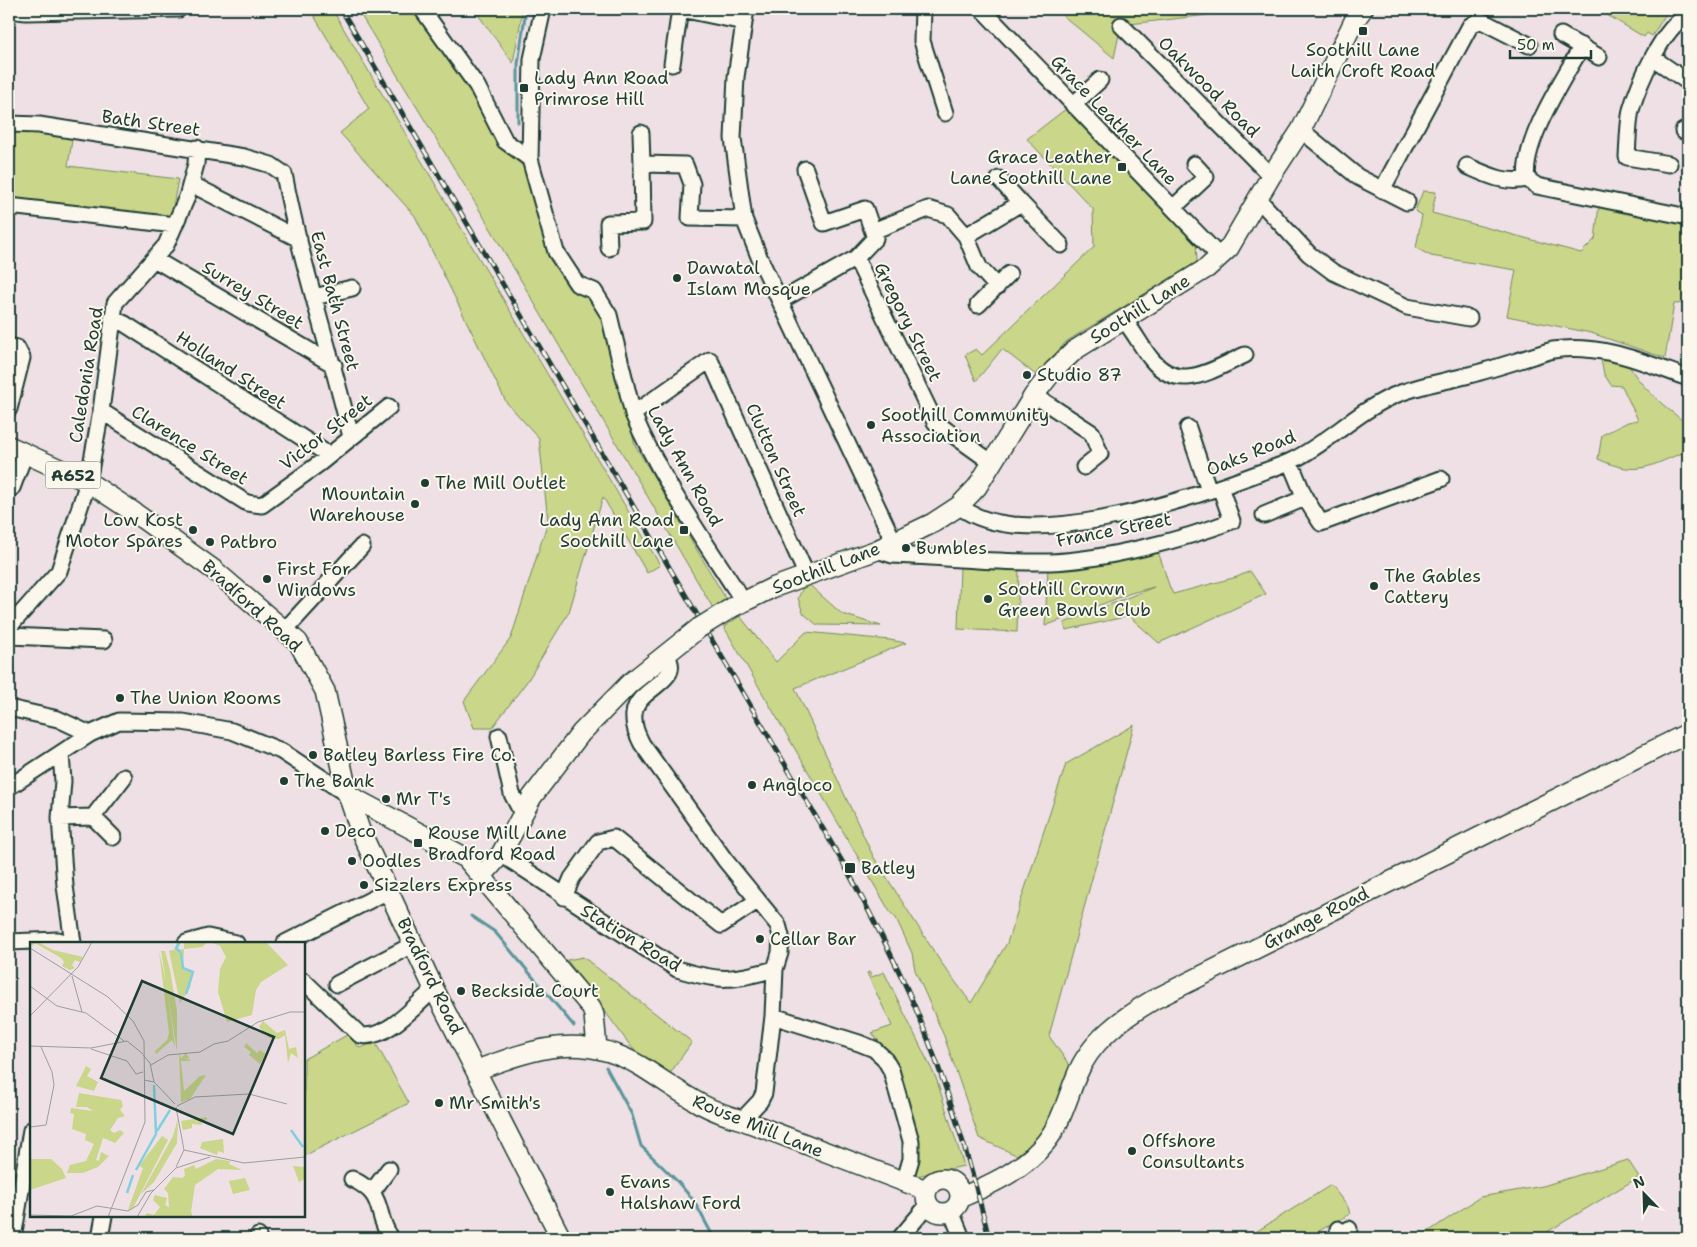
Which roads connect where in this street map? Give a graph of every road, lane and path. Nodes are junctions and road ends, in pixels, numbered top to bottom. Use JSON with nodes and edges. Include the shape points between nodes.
{"nodes":[{"id":1,"x":179,"y":9,"type":"edge"},
{"id":2,"x":422,"y":9,"type":"edge"},
{"id":3,"x":543,"y":9,"type":"edge"},
{"id":4,"x":681,"y":9,"type":"edge"},
{"id":5,"x":923,"y":9,"type":"edge"},
{"id":6,"x":982,"y":9,"type":"edge"},
{"id":7,"x":1363,"y":9,"type":"edge"},
{"id":8,"x":9,"y":10,"type":"edge"},
{"id":9,"x":745,"y":15,"type":"edge"},
{"id":10,"x":1688,"y":16,"type":"edge"},
{"id":11,"x":1121,"y":25,"type":"dead end"},
{"id":12,"x":1561,"y":35,"type":"dead end"},
{"id":13,"x":1529,"y":45,"type":"dead end"},
{"id":14,"x":1582,"y":46,"type":"junction"},
{"id":15,"x":1599,"y":57,"type":"dead end"},
{"id":16,"x":1653,"y":58,"type":"junction"},
{"id":17,"x":672,"y":64,"type":"dead end"},
{"id":18,"x":1100,"y":80,"type":"dead end"},
{"id":19,"x":1688,"y":82,"type":"edge"},
{"id":20,"x":1073,"y":105,"type":"junction"},
{"id":21,"x":945,"y":113,"type":"dead end"},
{"id":22,"x":9,"y":124,"type":"edge"},
{"id":23,"x":1301,"y":130,"type":"junction"},
{"id":24,"x":641,"y":133,"type":"dead end"},
{"id":25,"x":197,"y":148,"type":"junction"},
{"id":26,"x":530,"y":159,"type":"junction"},
{"id":27,"x":642,"y":164,"type":"junction"},
{"id":28,"x":1194,"y":164,"type":"dead end"},
{"id":29,"x":1669,"y":164,"type":"dead end"},
{"id":30,"x":1467,"y":166,"type":"dead end"},
{"id":31,"x":805,"y":168,"type":"dead end"},
{"id":32,"x":284,"y":174,"type":"joint"},
{"id":33,"x":1271,"y":176,"type":"junction"},
{"id":34,"x":999,"y":179,"type":"dead end"},
{"id":35,"x":1527,"y":179,"type":"junction"},
{"id":36,"x":191,"y":184,"type":"junction"},
{"id":37,"x":1382,"y":190,"type":"junction"},
{"id":38,"x":1257,"y":198,"type":"junction"},
{"id":39,"x":1408,"y":202,"type":"dead end"},
{"id":40,"x":1020,"y":203,"type":"junction"},
{"id":41,"x":9,"y":206,"type":"edge"},
{"id":42,"x":1173,"y":208,"type":"junction"},
{"id":43,"x":1688,"y":218,"type":"edge"},
{"id":44,"x":744,"y":219,"type":"junction"},
{"id":45,"x":175,"y":225,"type":"junction"},
{"id":46,"x":873,"y":230,"type":"junction"},
{"id":47,"x":966,"y":236,"type":"junction"},
{"id":48,"x":299,"y":239,"type":"junction"},
{"id":49,"x":1062,"y":245,"type":"dead end"},
{"id":50,"x":609,"y":248,"type":"dead end"},
{"id":51,"x":1220,"y":257,"type":"junction"},
{"id":52,"x":856,"y":258,"type":"junction"},
{"id":53,"x":154,"y":259,"type":"junction"},
{"id":54,"x":1009,"y":274,"type":"dead end"},
{"id":55,"x":997,"y":287,"type":"junction"},
{"id":56,"x":352,"y":288,"type":"dead end"},
{"id":57,"x":314,"y":297,"type":"junction"},
{"id":58,"x":780,"y":301,"type":"junction"},
{"id":59,"x":978,"y":305,"type":"dead end"},
{"id":60,"x":112,"y":318,"type":"junction"},
{"id":61,"x":1469,"y":318,"type":"dead end"},
{"id":62,"x":1123,"y":319,"type":"junction"},
{"id":63,"x":9,"y":346,"type":"edge"},
{"id":64,"x":1245,"y":355,"type":"dead end"},
{"id":65,"x":334,"y":365,"type":"junction"},
{"id":66,"x":1688,"y":378,"type":"edge"},
{"id":67,"x":1034,"y":395,"type":"junction"},
{"id":68,"x":389,"y":407,"type":"dead end"},
{"id":69,"x":9,"y":409,"type":"edge"},
{"id":70,"x":101,"y":411,"type":"junction"},
{"id":71,"x":632,"y":414,"type":"junction"},
{"id":72,"x":1188,"y":428,"type":"dead end"},
{"id":73,"x":351,"y":438,"type":"junction"},
{"id":74,"x":17,"y":450,"type":"edge"},
{"id":75,"x":329,"y":455,"type":"junction"},
{"id":76,"x":991,"y":462,"type":"junction"},
{"id":77,"x":1290,"y":462,"type":"junction"},
{"id":78,"x":1084,"y":467,"type":"dead end"},
{"id":79,"x":1441,"y":479,"type":"dead end"},
{"id":80,"x":88,"y":482,"type":"junction"},
{"id":81,"x":12,"y":488,"type":"dead end"},
{"id":82,"x":1214,"y":489,"type":"junction"},
{"id":83,"x":1305,"y":498,"type":"junction"},
{"id":84,"x":262,"y":505,"type":"joint"},
{"id":85,"x":959,"y":506,"type":"junction"},
{"id":86,"x":1264,"y":515,"type":"dead end"},
{"id":87,"x":362,"y":546,"type":"dead end"},
{"id":88,"x":885,"y":546,"type":"junction"},
{"id":89,"x":807,"y":576,"type":"junction"},
{"id":90,"x":738,"y":604,"type":"junction"},
{"id":91,"x":9,"y":627,"type":"edge"},
{"id":92,"x":285,"y":630,"type":"junction"},
{"id":93,"x":9,"y":636,"type":"edge"},
{"id":94,"x":104,"y":640,"type":"dead end"},
{"id":95,"x":665,"y":654,"type":"junction"},
{"id":96,"x":9,"y":708,"type":"edge"},
{"id":97,"x":1688,"y":733,"type":"edge"},
{"id":98,"x":90,"y":734,"type":"junction"},
{"id":99,"x":498,"y":736,"type":"dead end"},
{"id":100,"x":60,"y":754,"type":"junction"},
{"id":101,"x":124,"y":777,"type":"dead end"},
{"id":102,"x":9,"y":787,"type":"edge"},
{"id":103,"x":348,"y":795,"type":"junction"},
{"id":104,"x":522,"y":813,"type":"junction"},
{"id":105,"x":93,"y":817,"type":"junction"},
{"id":106,"x":60,"y":818,"type":"junction"},
{"id":107,"x":113,"y":837,"type":"dead end"},
{"id":108,"x":501,"y":854,"type":"junction"},
{"id":109,"x":482,"y":876,"type":"junction"},
{"id":110,"x":388,"y":891,"type":"junction"},
{"id":111,"x":564,"y":897,"type":"junction"},
{"id":112,"x":757,"y":900,"type":"junction"},
{"id":113,"x":9,"y":942,"type":"edge"},
{"id":114,"x":64,"y":942,"type":"edge"},
{"id":115,"x":190,"y":942,"type":"edge"},
{"id":116,"x":231,"y":942,"type":"edge"},
{"id":117,"x":287,"y":942,"type":"edge"},
{"id":118,"x":414,"y":944,"type":"junction"},
{"id":119,"x":775,"y":969,"type":"junction"},
{"id":120,"x":305,"y":981,"type":"edge"},
{"id":121,"x":337,"y":984,"type":"dead end"},
{"id":122,"x":434,"y":989,"type":"junction"},
{"id":123,"x":773,"y":1016,"type":"junction"},
{"id":124,"x":597,"y":1048,"type":"junction"},
{"id":125,"x":477,"y":1070,"type":"junction"},
{"id":126,"x":742,"y":1120,"type":"junction"},
{"id":127,"x":30,"y":1136,"type":"edge"},
{"id":128,"x":389,"y":1169,"type":"dead end"},
{"id":129,"x":352,"y":1179,"type":"dead end"},
{"id":130,"x":904,"y":1183,"type":"junction"},
{"id":131,"x":372,"y":1192,"type":"junction"},
{"id":132,"x":927,"y":1198,"type":"junction"},
{"id":133,"x":956,"y":1198,"type":"junction"},
{"id":134,"x":104,"y":1217,"type":"edge"},
{"id":135,"x":12,"y":1238,"type":"edge"},
{"id":136,"x":100,"y":1238,"type":"edge"},
{"id":137,"x":391,"y":1238,"type":"edge"},
{"id":138,"x":561,"y":1238,"type":"edge"},
{"id":139,"x":900,"y":1238,"type":"edge"},
{"id":140,"x":962,"y":1238,"type":"edge"}],
"edges":[{"from":1,"to":8,"type":"street"},
{"from":2,"to":26,"type":"street","via":[[477,86],[506,141]]},
{"from":3,"to":26,"type":"street","name":"Lady Ann Road","via":[[532,59]]},
{"from":4,"to":9,"type":"street"},
{"from":4,"to":17,"type":"street"},
{"from":5,"to":21,"type":"street","via":[[922,40]]},
{"from":6,"to":20,"type":"street","name":"Grace Leather Lane"},
{"from":7,"to":23,"type":"main road","name":"Soothill Lane","via":[[1354,21]]},
{"from":9,"to":44,"type":"street","via":[[736,77],[733,138]]},
{"from":10,"to":16,"type":"street","via":[[1671,30]]},
{"from":11,"to":33,"type":"street","name":"Oakwood Road"},
{"from":12,"to":14,"type":"street"},
{"from":13,"to":37,"type":"street","via":[[1480,20],[1470,26]]},
{"from":14,"to":15,"type":"street"},
{"from":14,"to":35,"type":"street","via":[[1553,96],[1532,142],[1525,166]]},
{"from":16,"to":19,"type":"street"},
{"from":16,"to":29,"type":"street","via":[[1631,112],[1627,157]]},
{"from":18,"to":20,"type":"street"},
{"from":20,"to":42,"type":"street","name":"Grace Leather Lane"},
{"from":22,"to":25,"type":"street","name":"Bath Street","via":[[39,125]]},
{"from":23,"to":33,"type":"main road","name":"Soothill Lane"},
{"from":23,"to":37,"type":"street","via":[[1358,177]]},
{"from":24,"to":27,"type":"street"},
{"from":25,"to":32,"type":"street","name":"Bath Street","via":[[271,165]]},
{"from":25,"to":36,"type":"street","name":"Caledonia Road"},
{"from":26,"to":71,"type":"street","name":"Lady Ann Road","via":[[556,252],[577,284],[594,291],[609,315]]},
{"from":27,"to":44,"type":"street","via":[[685,165],[692,184],[690,218]]},
{"from":27,"to":50,"type":"street","via":[[643,222],[608,223]]},
{"from":28,"to":42,"type":"street","via":[[1206,177]]},
{"from":30,"to":35,"type":"street","via":[[1497,179],[1512,182]]},
{"from":31,"to":46,"type":"street","via":[[824,223],[865,209]]},
{"from":32,"to":48,"type":"street","name":"East Bath Street"},
{"from":33,"to":38,"type":"main road","name":"Soothill Lane"},
{"from":34,"to":40,"type":"street"},
{"from":35,"to":43,"type":"street","via":[[1537,186]]},
{"from":36,"to":45,"type":"street","name":"Caledonia Road"},
{"from":36,"to":48,"type":"street"},
{"from":37,"to":39,"type":"street"},
{"from":38,"to":51,"type":"main road","name":"Soothill Lane","via":[[1237,238]]},
{"from":38,"to":61,"type":"street","via":[[1309,254],[1333,272],[1407,307]]},
{"from":40,"to":47,"type":"street"},
{"from":40,"to":49,"type":"street"},
{"from":41,"to":45,"type":"street"},
{"from":42,"to":51,"type":"street","name":"Grace Leather Lane"},
{"from":44,"to":58,"type":"street"},
{"from":45,"to":53,"type":"street","name":"Caledonia Road","via":[[166,245]]},
{"from":46,"to":47,"type":"street","via":[[928,209],[948,215]]},
{"from":46,"to":52,"type":"street","via":[[875,238]]},
{"from":47,"to":55,"type":"street","via":[[979,267]]},
{"from":48,"to":57,"type":"street","name":"East Bath Street"},
{"from":51,"to":62,"type":"main road","name":"Soothill Lane"},
{"from":52,"to":58,"type":"street"},
{"from":52,"to":76,"type":"street","name":"Gregory Street","via":[[935,422]]},
{"from":53,"to":60,"type":"street","name":"Caledonia Road","via":[[114,303]]},
{"from":53,"to":65,"type":"street","name":"Surrey Street"},
{"from":54,"to":55,"type":"street"},
{"from":55,"to":59,"type":"street"},
{"from":56,"to":57,"type":"street"},
{"from":57,"to":65,"type":"street","name":"East Bath Street"},
{"from":58,"to":88,"type":"street"},
{"from":60,"to":70,"type":"street","name":"Caledonia Road"},
{"from":60,"to":75,"type":"street","name":"Holland Street"},
{"from":62,"to":64,"type":"street","via":[[1153,361],[1169,375],[1194,378]]},
{"from":62,"to":67,"type":"main road","name":"Soothill Lane","via":[[1075,350]]},
{"from":63,"to":69,"type":"street","via":[[17,348],[22,358]]},
{"from":65,"to":73,"type":"street","name":"East Bath Street"},
{"from":66,"to":77,"type":"street","name":"Oaks Road","via":[[1602,349],[1572,347],[1553,350],[1401,393],[1366,410]]},
{"from":67,"to":76,"type":"main road","name":"Soothill Lane"},
{"from":67,"to":78,"type":"street","via":[[1092,433],[1100,454]]},
{"from":68,"to":73,"type":"street","name":"Victor Street"},
{"from":70,"to":80,"type":"street","name":"Caledonia Road"},
{"from":70,"to":84,"type":"street","name":"Clarence Street","via":[[247,503]]},
{"from":71,"to":89,"type":"street","name":"Clutton Street","via":[[710,360]]},
{"from":71,"to":90,"type":"street","name":"Lady Ann Road"},
{"from":72,"to":82,"type":"street"},
{"from":73,"to":75,"type":"street","name":"Victor Street"},
{"from":74,"to":80,"type":"main road","name":"Bradford Road","number":"A652"},
{"from":74,"to":81,"type":"street"},
{"from":75,"to":84,"type":"street","name":"Victor Street"},
{"from":76,"to":85,"type":"main road","name":"Soothill Lane","via":[[977,487]]},
{"from":77,"to":82,"type":"street","name":"Oaks Road"},
{"from":77,"to":83,"type":"street"},
{"from":79,"to":83,"type":"street","via":[[1321,523]]},
{"from":80,"to":91,"type":"street","name":"Caledonia Road","via":[[59,572]]},
{"from":80,"to":92,"type":"main road","name":"Bradford Road","number":"A652","via":[[214,570]]},
{"from":82,"to":85,"type":"street","name":"Oaks Road","via":[[1104,518],[1053,525],[1015,525],[975,516]]},
{"from":82,"to":88,"type":"street","name":"France Street","via":[[1232,521],[1139,548],[1082,559],[1051,562],[892,555]]},
{"from":83,"to":86,"type":"street"},
{"from":85,"to":88,"type":"main road","name":"Soothill Lane","via":[[933,523]]},
{"from":87,"to":92,"type":"street"},
{"from":88,"to":89,"type":"main road","name":"Soothill Lane"},
{"from":89,"to":90,"type":"main road","name":"Soothill Lane"},
{"from":90,"to":95,"type":"main road","name":"Soothill Lane","bridge":true},
{"from":92,"to":103,"type":"main road","name":"Bradford Road","number":"A652","via":[[298,642],[325,691]]},
{"from":93,"to":94,"type":"street"},
{"from":95,"to":104,"type":"main road","name":"Soothill Lane","via":[[581,733]]},
{"from":95,"to":112,"type":"street","via":[[672,662],[672,668],[640,702],[634,712],[635,729],[642,744]]},
{"from":96,"to":98,"type":"street","via":[[58,719]]},
{"from":97,"to":133,"type":"main road","name":"Grange Road","via":[[1153,1000],[1119,1021],[1090,1050],[1046,1142],[1027,1162],[1007,1174],[987,1176]]},
{"from":98,"to":100,"type":"street"},
{"from":98,"to":103,"type":"street","via":[[119,721],[183,722],[232,731],[281,750]]},
{"from":99,"to":104,"type":"street","via":[[512,794]]},
{"from":100,"to":102,"type":"street"},
{"from":100,"to":106,"type":"street","via":[[63,781]]},
{"from":101,"to":105,"type":"street"},
{"from":103,"to":109,"type":"main road","via":[[466,858]]},
{"from":103,"to":110,"type":"main road","name":"Bradford Road","number":"A652"},
{"from":104,"to":108,"type":"main road","name":"Soothill Lane"},
{"from":105,"to":106,"type":"street"},
{"from":105,"to":107,"type":"street"},
{"from":106,"to":114,"type":"street","via":[[65,886]]},
{"from":108,"to":109,"type":"main road","name":"Soothill Lane"},
{"from":108,"to":111,"type":"street","name":"Station Road"},
{"from":109,"to":124,"type":"main road","via":[[591,1007]]},
{"from":110,"to":117,"type":"street"},
{"from":110,"to":118,"type":"main road","name":"Bradford Road","number":"A652"},
{"from":111,"to":112,"type":"street","via":[[572,878],[598,842],[614,838],[721,925]]},
{"from":111,"to":119,"type":"street","name":"Station Road","via":[[677,969],[710,979],[741,978]]},
{"from":112,"to":119,"type":"street","via":[[778,925],[781,936]]},
{"from":113,"to":114,"type":"street"},
{"from":115,"to":116,"type":"street","via":[[208,937]]},
{"from":118,"to":121,"type":"street"},
{"from":118,"to":122,"type":"main road","name":"Bradford Road","number":"A652"},
{"from":119,"to":123,"type":"street"},
{"from":120,"to":122,"type":"street","via":[[360,1035],[368,1038],[390,1028]]},
{"from":122,"to":125,"type":"main road","name":"Bradford Road","number":"A652"},
{"from":123,"to":126,"type":"street","via":[[764,1093]]},
{"from":123,"to":130,"type":"street","via":[[859,1043],[874,1049],[884,1058],[898,1090],[911,1142]]},
{"from":124,"to":125,"type":"main road","name":"Rouse Mill Lane","via":[[542,1048]]},
{"from":124,"to":126,"type":"main road","name":"Rouse Mill Lane","via":[[619,1054],[641,1066],[716,1113]]},
{"from":125,"to":138,"type":"main road","name":"Bradford Road","number":"A652"},
{"from":126,"to":130,"type":"main road","name":"Rouse Mill Lane"},
{"from":127,"to":135,"type":"street"},
{"from":128,"to":131,"type":"street"},
{"from":129,"to":131,"type":"street"},
{"from":130,"to":132,"type":"main road","name":"Rouse Mill Lane"},
{"from":131,"to":137,"type":"street","via":[[380,1204],[385,1230]]},
{"from":132,"to":133,"type":"main road","name":"Rouse Mill Lane","via":[[941,1213]]},
{"from":132,"to":133,"type":"main road","via":[[937,1179],[948,1179]]},
{"from":132,"to":139,"type":"street"},
{"from":133,"to":140,"type":"street"},
{"from":134,"to":136,"type":"street"}]}
